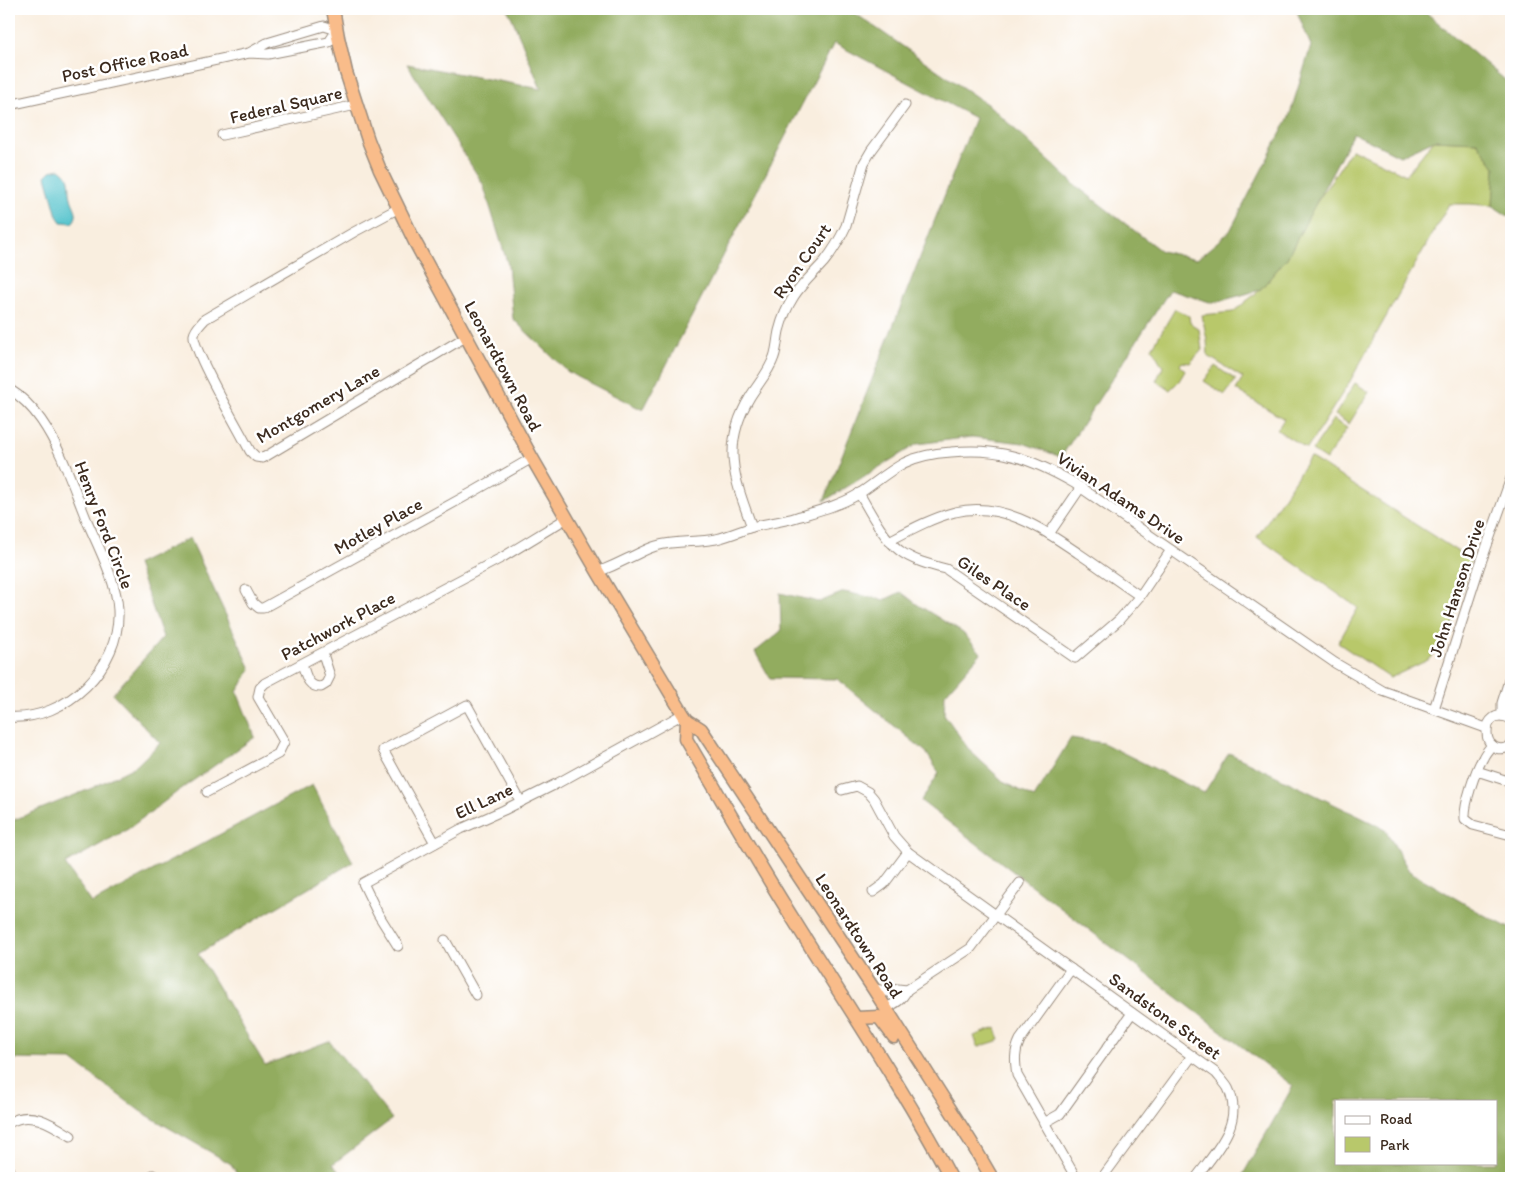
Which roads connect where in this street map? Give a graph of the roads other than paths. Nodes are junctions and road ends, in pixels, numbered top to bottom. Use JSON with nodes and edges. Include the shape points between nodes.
{"nodes":[{"id":1,"x":333,"y":9,"type":"edge"},
{"id":2,"x":337,"y":30,"type":"junction"},
{"id":3,"x":249,"y":53,"type":"junction"},
{"id":4,"x":9,"y":105,"type":"edge"},
{"id":5,"x":356,"y":106,"type":"junction"},
{"id":6,"x":906,"y":106,"type":"dead end"},
{"id":7,"x":222,"y":136,"type":"dead end"},
{"id":8,"x":399,"y":208,"type":"junction"},
{"id":9,"x":467,"y":336,"type":"junction"},
{"id":10,"x":9,"y":389,"type":"edge"},
{"id":11,"x":532,"y":458,"type":"junction"},
{"id":12,"x":1511,"y":478,"type":"edge"},
{"id":13,"x":1081,"y":487,"type":"junction"},
{"id":14,"x":859,"y":494,"type":"junction"},
{"id":15,"x":568,"y":518,"type":"junction"},
{"id":16,"x":752,"y":527,"type":"junction"},
{"id":17,"x":1050,"y":534,"type":"junction"},
{"id":18,"x":889,"y":541,"type":"junction"},
{"id":19,"x":1171,"y":550,"type":"junction"},
{"id":20,"x":598,"y":572,"type":"junction"},
{"id":21,"x":246,"y":590,"type":"dead end"},
{"id":22,"x":1140,"y":596,"type":"junction"},
{"id":23,"x":323,"y":654,"type":"junction"},
{"id":24,"x":302,"y":664,"type":"junction"},
{"id":25,"x":1511,"y":674,"type":"edge"},
{"id":26,"x":1509,"y":688,"type":"edge"},
{"id":27,"x":1434,"y":709,"type":"junction"},
{"id":28,"x":1502,"y":716,"type":"junction"},
{"id":29,"x":9,"y":717,"type":"edge"},
{"id":30,"x":685,"y":717,"type":"junction"},
{"id":31,"x":1511,"y":719,"type":"edge"},
{"id":32,"x":1486,"y":728,"type":"junction"},
{"id":33,"x":1492,"y":745,"type":"junction"},
{"id":34,"x":1511,"y":746,"type":"edge"},
{"id":35,"x":1477,"y":771,"type":"junction"},
{"id":36,"x":1511,"y":782,"type":"edge"},
{"id":37,"x":842,"y":790,"type":"dead end"},
{"id":38,"x":207,"y":792,"type":"dead end"},
{"id":39,"x":520,"y":802,"type":"junction"},
{"id":40,"x":1511,"y":835,"type":"edge"},
{"id":41,"x":435,"y":843,"type":"junction"},
{"id":42,"x":908,"y":852,"type":"junction"},
{"id":43,"x":1020,"y":883,"type":"dead end"},
{"id":44,"x":873,"y":892,"type":"dead end"},
{"id":45,"x":996,"y":915,"type":"junction"},
{"id":46,"x":446,"y":940,"type":"dead end"},
{"id":47,"x":398,"y":946,"type":"dead end"},
{"id":48,"x":824,"y":967,"type":"junction"},
{"id":49,"x":1071,"y":969,"type":"junction"},
{"id":50,"x":873,"y":988,"type":"junction"},
{"id":51,"x":907,"y":990,"type":"junction"},
{"id":52,"x":476,"y":995,"type":"dead end"},
{"id":53,"x":885,"y":1008,"type":"junction"},
{"id":54,"x":1132,"y":1013,"type":"junction"},
{"id":55,"x":857,"y":1018,"type":"junction"},
{"id":56,"x":1192,"y":1056,"type":"junction"},
{"id":57,"x":938,"y":1090,"type":"junction"},
{"id":58,"x":9,"y":1123,"type":"edge"},
{"id":59,"x":1044,"y":1123,"type":"junction"},
{"id":60,"x":71,"y":1136,"type":"dead end"},
{"id":61,"x":9,"y":1169,"type":"edge"},
{"id":62,"x":11,"y":1178,"type":"edge"},
{"id":63,"x":951,"y":1178,"type":"edge"},
{"id":64,"x":992,"y":1178,"type":"edge"},
{"id":65,"x":1076,"y":1178,"type":"edge"},
{"id":66,"x":1102,"y":1178,"type":"edge"},
{"id":67,"x":1196,"y":1178,"type":"edge"}],
"edges":[{"from":1,"to":2,"type":"highway","name":"Leonardtown Road"},
{"from":2,"to":3,"type":"street","name":"Post Office Road","via":[[324,26],[267,43]]},
{"from":2,"to":3,"type":"street","name":"Post Office Road","via":[[329,42],[268,54]]},
{"from":2,"to":5,"type":"highway","name":"Leonardtown Road"},
{"from":3,"to":4,"type":"street","name":"Post Office Road"},
{"from":5,"to":7,"type":"street","name":"Federal Square"},
{"from":5,"to":8,"type":"highway","name":"Leonardtown Road","via":[[370,146]]},
{"from":6,"to":16,"type":"street","name":"Ryon Court","via":[[864,163],[842,236],[794,297],[783,318],[772,362],[740,416],[732,459]]},
{"from":8,"to":9,"type":"highway","name":"Leonardtown Road"},
{"from":8,"to":9,"type":"street","name":"Montgomery Lane","via":[[205,319],[194,336],[219,394],[250,452],[263,458]]},
{"from":9,"to":11,"type":"highway","name":"Leonardtown Road"},
{"from":10,"to":29,"type":"street","name":"Henry Ford Circle","via":[[30,406],[50,434],[107,569],[118,615],[113,646],[84,689],[54,709]]},
{"from":11,"to":15,"type":"highway","name":"Leonardtown Road"},
{"from":11,"to":21,"type":"street","name":"Motley Place","via":[[263,608],[253,602]]},
{"from":12,"to":27,"type":"street","name":"John Hanson Drive"},
{"from":13,"to":14,"type":"street","name":"Vivian Adams Drive","via":[[1031,461],[998,452],[973,450],[906,462]]},
{"from":13,"to":17,"type":"street"},
{"from":13,"to":19,"type":"street","name":"Vivian Adams Drive"},
{"from":14,"to":16,"type":"street","name":"Vivian Adams Drive","via":[[792,519]]},
{"from":14,"to":18,"type":"street","name":"Giles Place"},
{"from":15,"to":20,"type":"highway","name":"Leonardtown Road"},
{"from":15,"to":23,"type":"street","name":"Patchwork Place","via":[[503,557]]},
{"from":16,"to":20,"type":"street","name":"Vivian Adams Drive","via":[[716,539],[655,546]]},
{"from":17,"to":18,"type":"street","via":[[1028,521],[1002,512],[979,510],[947,515]]},
{"from":17,"to":22,"type":"street"},
{"from":18,"to":22,"type":"street","name":"Giles Place","via":[[900,552],[946,569],[1075,658],[1119,620]]},
{"from":19,"to":22,"type":"street"},
{"from":19,"to":27,"type":"street","name":"Vivian Adams Drive","via":[[1342,667],[1383,691]]},
{"from":20,"to":30,"type":"highway","name":"Leonardtown Road"},
{"from":23,"to":24,"type":"street","name":"Patchwork Place"},
{"from":23,"to":24,"type":"street","via":[[330,676],[321,687],[312,686]]},
{"from":24,"to":38,"type":"street","name":"Patchwork Place","via":[[265,683],[258,692],[284,742],[278,754]]},
{"from":25,"to":26,"type":"street"},
{"from":26,"to":28,"type":"street","via":[[1502,703]]},
{"from":27,"to":32,"type":"street","name":"Vivian Adams Drive"},
{"from":28,"to":31,"type":"street"},
{"from":28,"to":32,"type":"street","via":[[1492,719]]},
{"from":30,"to":39,"type":"street","name":"Ell Lane"},
{"from":30,"to":48,"type":"highway","name":"Leonardtown Road","via":[[686,739]]},
{"from":30,"to":50,"type":"highway","name":"Leonardtown Road","via":[[701,729]]},
{"from":32,"to":33,"type":"street"},
{"from":33,"to":34,"type":"street"},
{"from":33,"to":35,"type":"street"},
{"from":35,"to":36,"type":"street"},
{"from":35,"to":40,"type":"street","via":[[1465,819],[1473,825]]},
{"from":37,"to":42,"type":"street","name":"Sandstone Street","via":[[857,786],[868,792],[894,836]]},
{"from":39,"to":41,"type":"street","name":"Ell Lane"},
{"from":39,"to":41,"type":"street","via":[[467,705],[383,750]]},
{"from":41,"to":47,"type":"street","name":"Ell Lane","via":[[363,883]]},
{"from":42,"to":44,"type":"street","via":[[884,884]]},
{"from":42,"to":45,"type":"street","name":"Sandstone Street"},
{"from":43,"to":45,"type":"street"},
{"from":45,"to":49,"type":"street","name":"Sandstone Street"},
{"from":45,"to":51,"type":"street","via":[[971,948]]},
{"from":46,"to":52,"type":"street"},
{"from":48,"to":53,"type":"highway","via":[[841,982],[854,1003],[862,1009]]},
{"from":48,"to":55,"type":"highway","name":"Leonardtown Road"},
{"from":49,"to":54,"type":"street","name":"Sandstone Street"},
{"from":49,"to":59,"type":"street","via":[[1015,1049],[1017,1075]]},
{"from":50,"to":51,"type":"street","via":[[888,992]]},
{"from":50,"to":53,"type":"highway","name":"Leonardtown Road"},
{"from":51,"to":53,"type":"street","via":[[895,1004]]},
{"from":53,"to":57,"type":"highway","name":"Leonardtown Road"},
{"from":54,"to":56,"type":"street","name":"Sandstone Street"},
{"from":54,"to":59,"type":"street","via":[[1060,1114]]},
{"from":55,"to":57,"type":"highway","via":[[881,1018],[923,1080]]},
{"from":55,"to":63,"type":"highway","name":"Leonardtown Road"},
{"from":56,"to":66,"type":"street"},
{"from":56,"to":67,"type":"street","name":"Sandstone Street","via":[[1216,1073],[1227,1087],[1234,1113],[1225,1138]]},
{"from":57,"to":64,"type":"highway","name":"Leonardtown Road"},
{"from":58,"to":60,"type":"street","via":[[22,1117],[35,1118]]},
{"from":59,"to":65,"type":"street"},
{"from":61,"to":62,"type":"street"}]}
